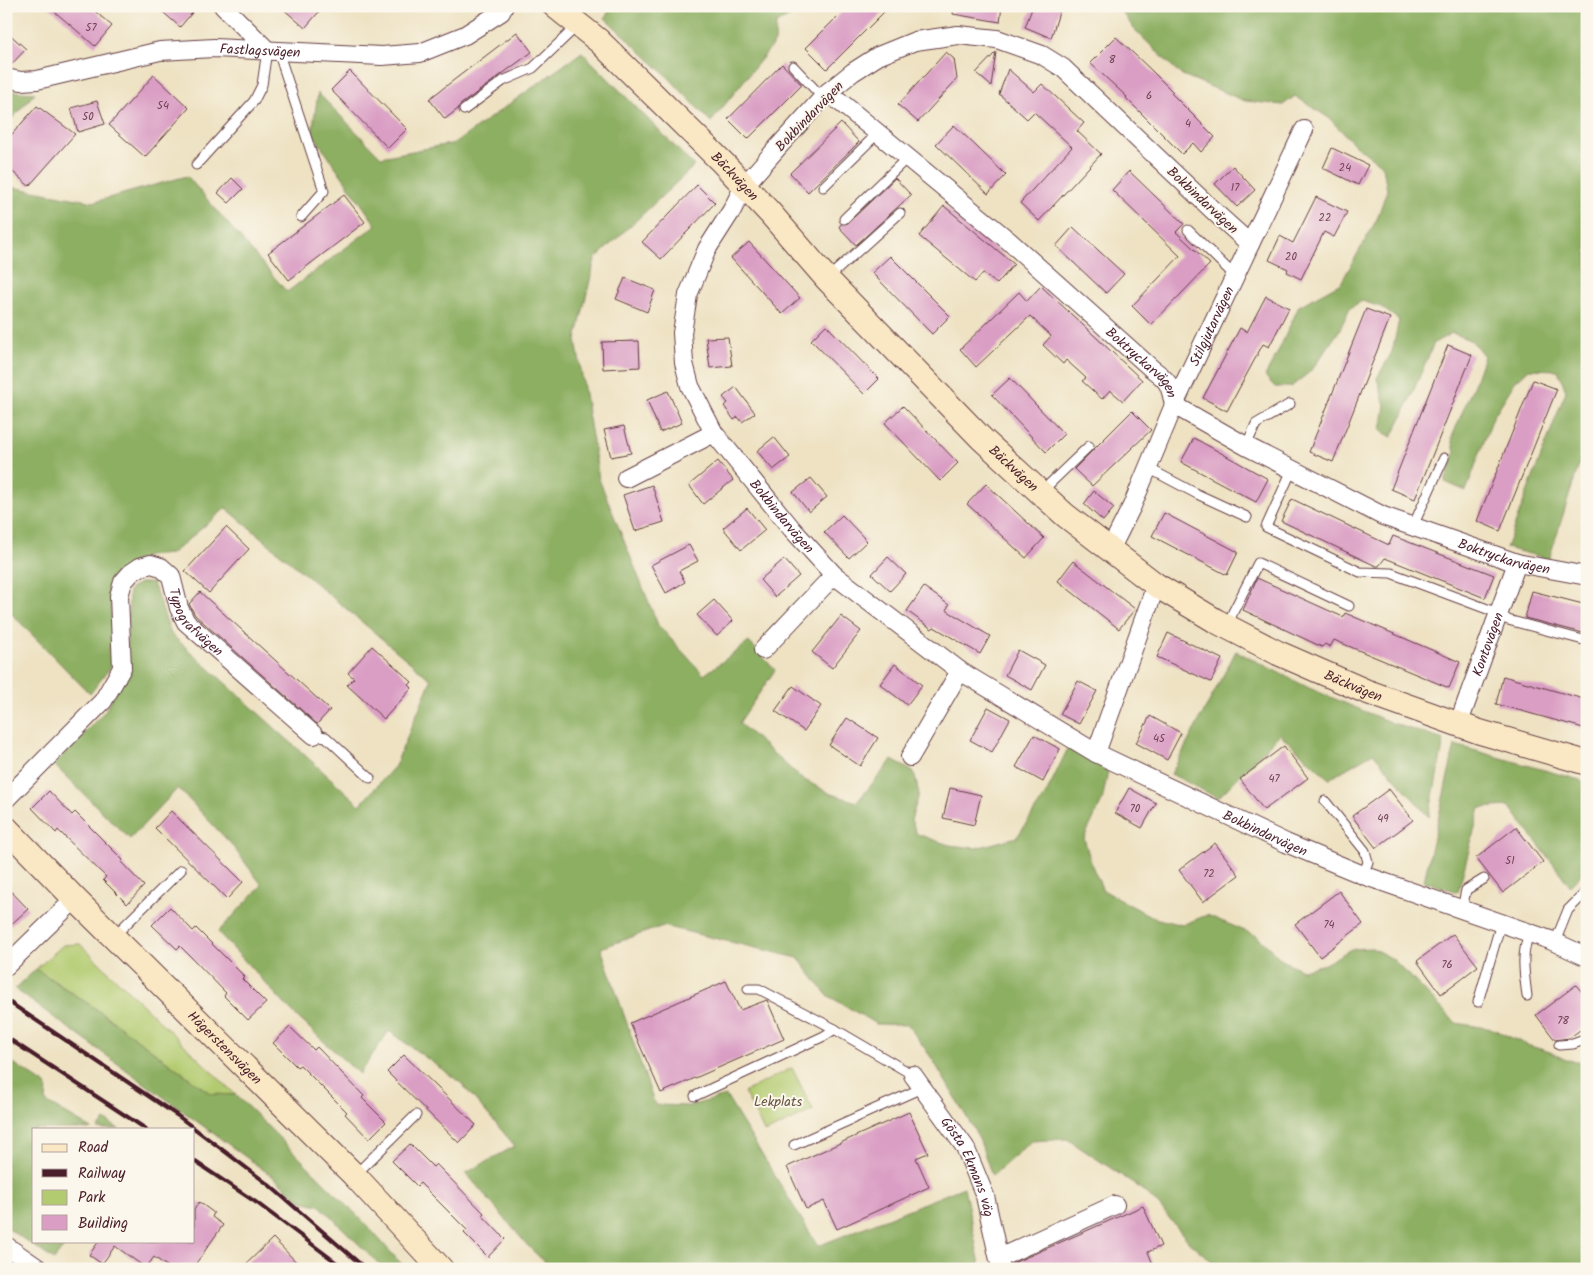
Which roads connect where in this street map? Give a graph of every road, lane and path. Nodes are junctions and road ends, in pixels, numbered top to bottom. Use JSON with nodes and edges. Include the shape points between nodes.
{"nodes":[{"id":1,"x":223,"y":6,"type":"edge"},
{"id":2,"x":504,"y":6,"type":"edge"},
{"id":3,"x":555,"y":6,"type":"edge"},
{"id":4,"x":578,"y":25,"type":"junction"},
{"id":5,"x":272,"y":50,"type":"junction"},
{"id":6,"x":794,"y":66,"type":"dead end"},
{"id":7,"x":6,"y":78,"type":"edge"},
{"id":8,"x":826,"y":95,"type":"junction"},
{"id":9,"x":464,"y":110,"type":"dead end"},
{"id":10,"x":1304,"y":130,"type":"dead end"},
{"id":11,"x":878,"y":133,"type":"junction"},
{"id":12,"x":908,"y":157,"type":"junction"},
{"id":13,"x":196,"y":166,"type":"dead end"},
{"id":14,"x":744,"y":186,"type":"junction"},
{"id":15,"x":823,"y":187,"type":"dead end"},
{"id":16,"x":900,"y":213,"type":"dead end"},
{"id":17,"x":302,"y":217,"type":"dead end"},
{"id":18,"x":844,"y":218,"type":"dead end"},
{"id":19,"x":1188,"y":230,"type":"dead end"},
{"id":20,"x":1250,"y":244,"type":"junction"},
{"id":21,"x":1236,"y":276,"type":"junction"},
{"id":22,"x":828,"y":279,"type":"junction"},
{"id":23,"x":1290,"y":404,"type":"dead end"},
{"id":24,"x":1174,"y":405,"type":"junction"},
{"id":25,"x":714,"y":433,"type":"junction"},
{"id":26,"x":1089,"y":446,"type":"dead end"},
{"id":27,"x":1246,"y":446,"type":"junction"},
{"id":28,"x":1444,"y":458,"type":"dead end"},
{"id":29,"x":1148,"y":468,"type":"junction"},
{"id":30,"x":1292,"y":470,"type":"junction"},
{"id":31,"x":626,"y":478,"type":"dead end"},
{"id":32,"x":1040,"y":493,"type":"junction"},
{"id":33,"x":1247,"y":517,"type":"dead end"},
{"id":34,"x":1413,"y":526,"type":"junction"},
{"id":35,"x":1110,"y":550,"type":"junction"},
{"id":36,"x":1517,"y":563,"type":"junction"},
{"id":37,"x":834,"y":575,"type":"junction"},
{"id":38,"x":1587,"y":576,"type":"edge"},
{"id":39,"x":1156,"y":585,"type":"junction"},
{"id":40,"x":1349,"y":606,"type":"dead end"},
{"id":41,"x":1498,"y":612,"type":"junction"},
{"id":42,"x":1228,"y":627,"type":"junction"},
{"id":43,"x":1587,"y":641,"type":"edge"},
{"id":44,"x":763,"y":650,"type":"dead end"},
{"id":45,"x":960,"y":671,"type":"junction"},
{"id":46,"x":1458,"y":725,"type":"junction"},
{"id":47,"x":314,"y":735,"type":"joint"},
{"id":48,"x":1096,"y":753,"type":"junction"},
{"id":49,"x":910,"y":757,"type":"dead end"},
{"id":50,"x":1587,"y":763,"type":"edge"},
{"id":51,"x":370,"y":778,"type":"dead end"},
{"id":52,"x":6,"y":799,"type":"edge"},
{"id":53,"x":1326,"y":801,"type":"dead end"},
{"id":54,"x":6,"y":828,"type":"edge"},
{"id":55,"x":181,"y":870,"type":"dead end"},
{"id":56,"x":1363,"y":875,"type":"junction"},
{"id":57,"x":1484,"y":879,"type":"dead end"},
{"id":58,"x":1587,"y":892,"type":"edge"},
{"id":59,"x":75,"y":900,"type":"junction"},
{"id":60,"x":1462,"y":909,"type":"junction"},
{"id":61,"x":1500,"y":923,"type":"junction"},
{"id":62,"x":1529,"y":933,"type":"junction"},
{"id":63,"x":113,"y":937,"type":"junction"},
{"id":64,"x":1555,"y":942,"type":"junction"},
{"id":65,"x":1587,"y":958,"type":"edge"},
{"id":66,"x":6,"y":966,"type":"edge"},
{"id":67,"x":748,"y":989,"type":"dead end"},
{"id":68,"x":1527,"y":996,"type":"dead end"},
{"id":69,"x":1478,"y":1002,"type":"dead end"},
{"id":70,"x":835,"y":1029,"type":"junction"},
{"id":71,"x":1587,"y":1039,"type":"edge"},
{"id":72,"x":1559,"y":1045,"type":"dead end"},
{"id":73,"x":918,"y":1081,"type":"junction"},
{"id":74,"x":695,"y":1096,"type":"dead end"},
{"id":75,"x":416,"y":1115,"type":"dead end"},
{"id":76,"x":794,"y":1145,"type":"dead end"},
{"id":77,"x":354,"y":1175,"type":"junction"},
{"id":78,"x":1115,"y":1205,"type":"dead end"},
{"id":79,"x":6,"y":1246,"type":"edge"},
{"id":80,"x":1000,"y":1263,"type":"edge"},
{"id":81,"x":39,"y":1269,"type":"edge"},
{"id":82,"x":441,"y":1269,"type":"edge"}],
"edges":[{"from":1,"to":5,"type":"street"},
{"from":2,"to":5,"type":"street","name":"Fastlagsvägen","via":[[501,12],[465,35],[420,53],[382,56]]},
{"from":3,"to":4,"type":"street","name":"Bäckvägen"},
{"from":4,"to":9,"type":"lane","via":[[533,68],[504,81]]},
{"from":4,"to":14,"type":"street","name":"Bäckvägen","via":[[612,54]]},
{"from":5,"to":7,"type":"street","name":"Fastlagsvägen","via":[[214,48],[160,51],[37,80]]},
{"from":5,"to":13,"type":"lane","via":[[254,101]]},
{"from":5,"to":17,"type":"lane","via":[[324,192]]},
{"from":6,"to":8,"type":"lane"},
{"from":8,"to":11,"type":"street","name":"Boktryckarvägen"},
{"from":8,"to":14,"type":"street","name":"Bokbindarvägen"},
{"from":8,"to":20,"type":"street","name":"Bokbindarvägen","via":[[878,56],[914,41],[958,35],[997,39],[1042,55],[1063,68]]},
{"from":10,"to":20,"type":"street","name":"Stilgjutarvägen"},
{"from":11,"to":12,"type":"street","name":"Boktryckarvägen"},
{"from":11,"to":15,"type":"lane"},
{"from":12,"to":18,"type":"lane"},
{"from":12,"to":24,"type":"street","name":"Boktryckarvägen","via":[[1165,378]]},
{"from":14,"to":22,"type":"street","name":"Bäckvägen"},
{"from":14,"to":25,"type":"street","name":"Bokbindarvägen","via":[[704,256],[688,294],[682,333],[690,386]]},
{"from":16,"to":22,"type":"lane"},
{"from":19,"to":21,"type":"lane"},
{"from":20,"to":21,"type":"street","name":"Stilgjutarvägen"},
{"from":21,"to":24,"type":"street","name":"Stilgjutarvägen"},
{"from":22,"to":32,"type":"street","name":"Bäckvägen","via":[[982,440]]},
{"from":23,"to":27,"type":"lane","via":[[1256,424]]},
{"from":24,"to":27,"type":"street","name":"Boktryckarvägen"},
{"from":24,"to":29,"type":"street","name":"Stilgjutarvägen"},
{"from":25,"to":31,"type":"street"},
{"from":25,"to":37,"type":"street","name":"Bokbindarvägen"},
{"from":26,"to":32,"type":"lane"},
{"from":27,"to":30,"type":"street","name":"Boktryckarvägen"},
{"from":28,"to":34,"type":"lane"},
{"from":29,"to":33,"type":"lane"},
{"from":29,"to":35,"type":"street","name":"Stilgjutarvägen"},
{"from":30,"to":34,"type":"street","name":"Boktryckarvägen","via":[[1383,516]]},
{"from":30,"to":41,"type":"lane","via":[[1266,527],[1360,572],[1391,573]]},
{"from":32,"to":35,"type":"street","name":"Bäckvägen"},
{"from":34,"to":36,"type":"street","name":"Boktryckarvägen"},
{"from":35,"to":39,"type":"street","name":"Bäckvägen"},
{"from":36,"to":38,"type":"street","name":"Boktryckarvägen"},
{"from":36,"to":41,"type":"street","name":"Kontovägen"},
{"from":37,"to":44,"type":"street"},
{"from":37,"to":45,"type":"street","name":"Bokbindarvägen"},
{"from":39,"to":42,"type":"street","name":"Bäckvägen"},
{"from":39,"to":48,"type":"street"},
{"from":40,"to":42,"type":"lane","via":[[1258,563]]},
{"from":41,"to":43,"type":"lane","via":[[1508,620]]},
{"from":41,"to":46,"type":"street","name":"Kontovägen"},
{"from":42,"to":46,"type":"street","name":"Bäckvägen","via":[[1365,691]]},
{"from":45,"to":48,"type":"street","name":"Bokbindarvägen"},
{"from":45,"to":49,"type":"street"},
{"from":46,"to":50,"type":"street","name":"Bäckvägen"},
{"from":47,"to":51,"type":"lane","via":[[326,738]]},
{"from":47,"to":52,"type":"street","name":"Typografvägen","via":[[186,622],[171,576],[161,567],[151,564],[140,567],[123,582],[119,596],[122,668],[103,701]]},
{"from":48,"to":56,"type":"street","name":"Bokbindarvägen","via":[[1286,844]]},
{"from":53,"to":56,"type":"lane","via":[[1365,851],[1368,862]]},
{"from":54,"to":59,"type":"street","name":"Hägerstensvägen"},
{"from":55,"to":63,"type":"lane"},
{"from":56,"to":60,"type":"street","name":"Bokbindarvägen"},
{"from":57,"to":60,"type":"lane","via":[[1466,890]]},
{"from":58,"to":64,"type":"lane","via":[[1568,910]]},
{"from":59,"to":63,"type":"street","name":"Hägerstensvägen"},
{"from":59,"to":66,"type":"street"},
{"from":60,"to":61,"type":"street","name":"Bokbindarvägen"},
{"from":61,"to":62,"type":"street","name":"Bokbindarvägen"},
{"from":61,"to":69,"type":"lane"},
{"from":62,"to":64,"type":"street","name":"Bokbindarvägen"},
{"from":62,"to":68,"type":"lane","via":[[1524,949]]},
{"from":63,"to":77,"type":"street","name":"Hägerstensvägen"},
{"from":64,"to":65,"type":"street","name":"Bokbindarvägen"},
{"from":67,"to":70,"type":"lane","via":[[759,988]]},
{"from":70,"to":73,"type":"lane"},
{"from":70,"to":74,"type":"lane"},
{"from":71,"to":72,"type":"lane"},
{"from":73,"to":76,"type":"lane"},
{"from":73,"to":80,"type":"street","name":"Gösta Ekmans väg","via":[[966,1147],[985,1196]]},
{"from":75,"to":77,"type":"lane"},
{"from":77,"to":82,"type":"street","name":"Hägerstensvägen"},
{"from":78,"to":80,"type":"street"},
{"from":79,"to":81,"type":"street"}]}
